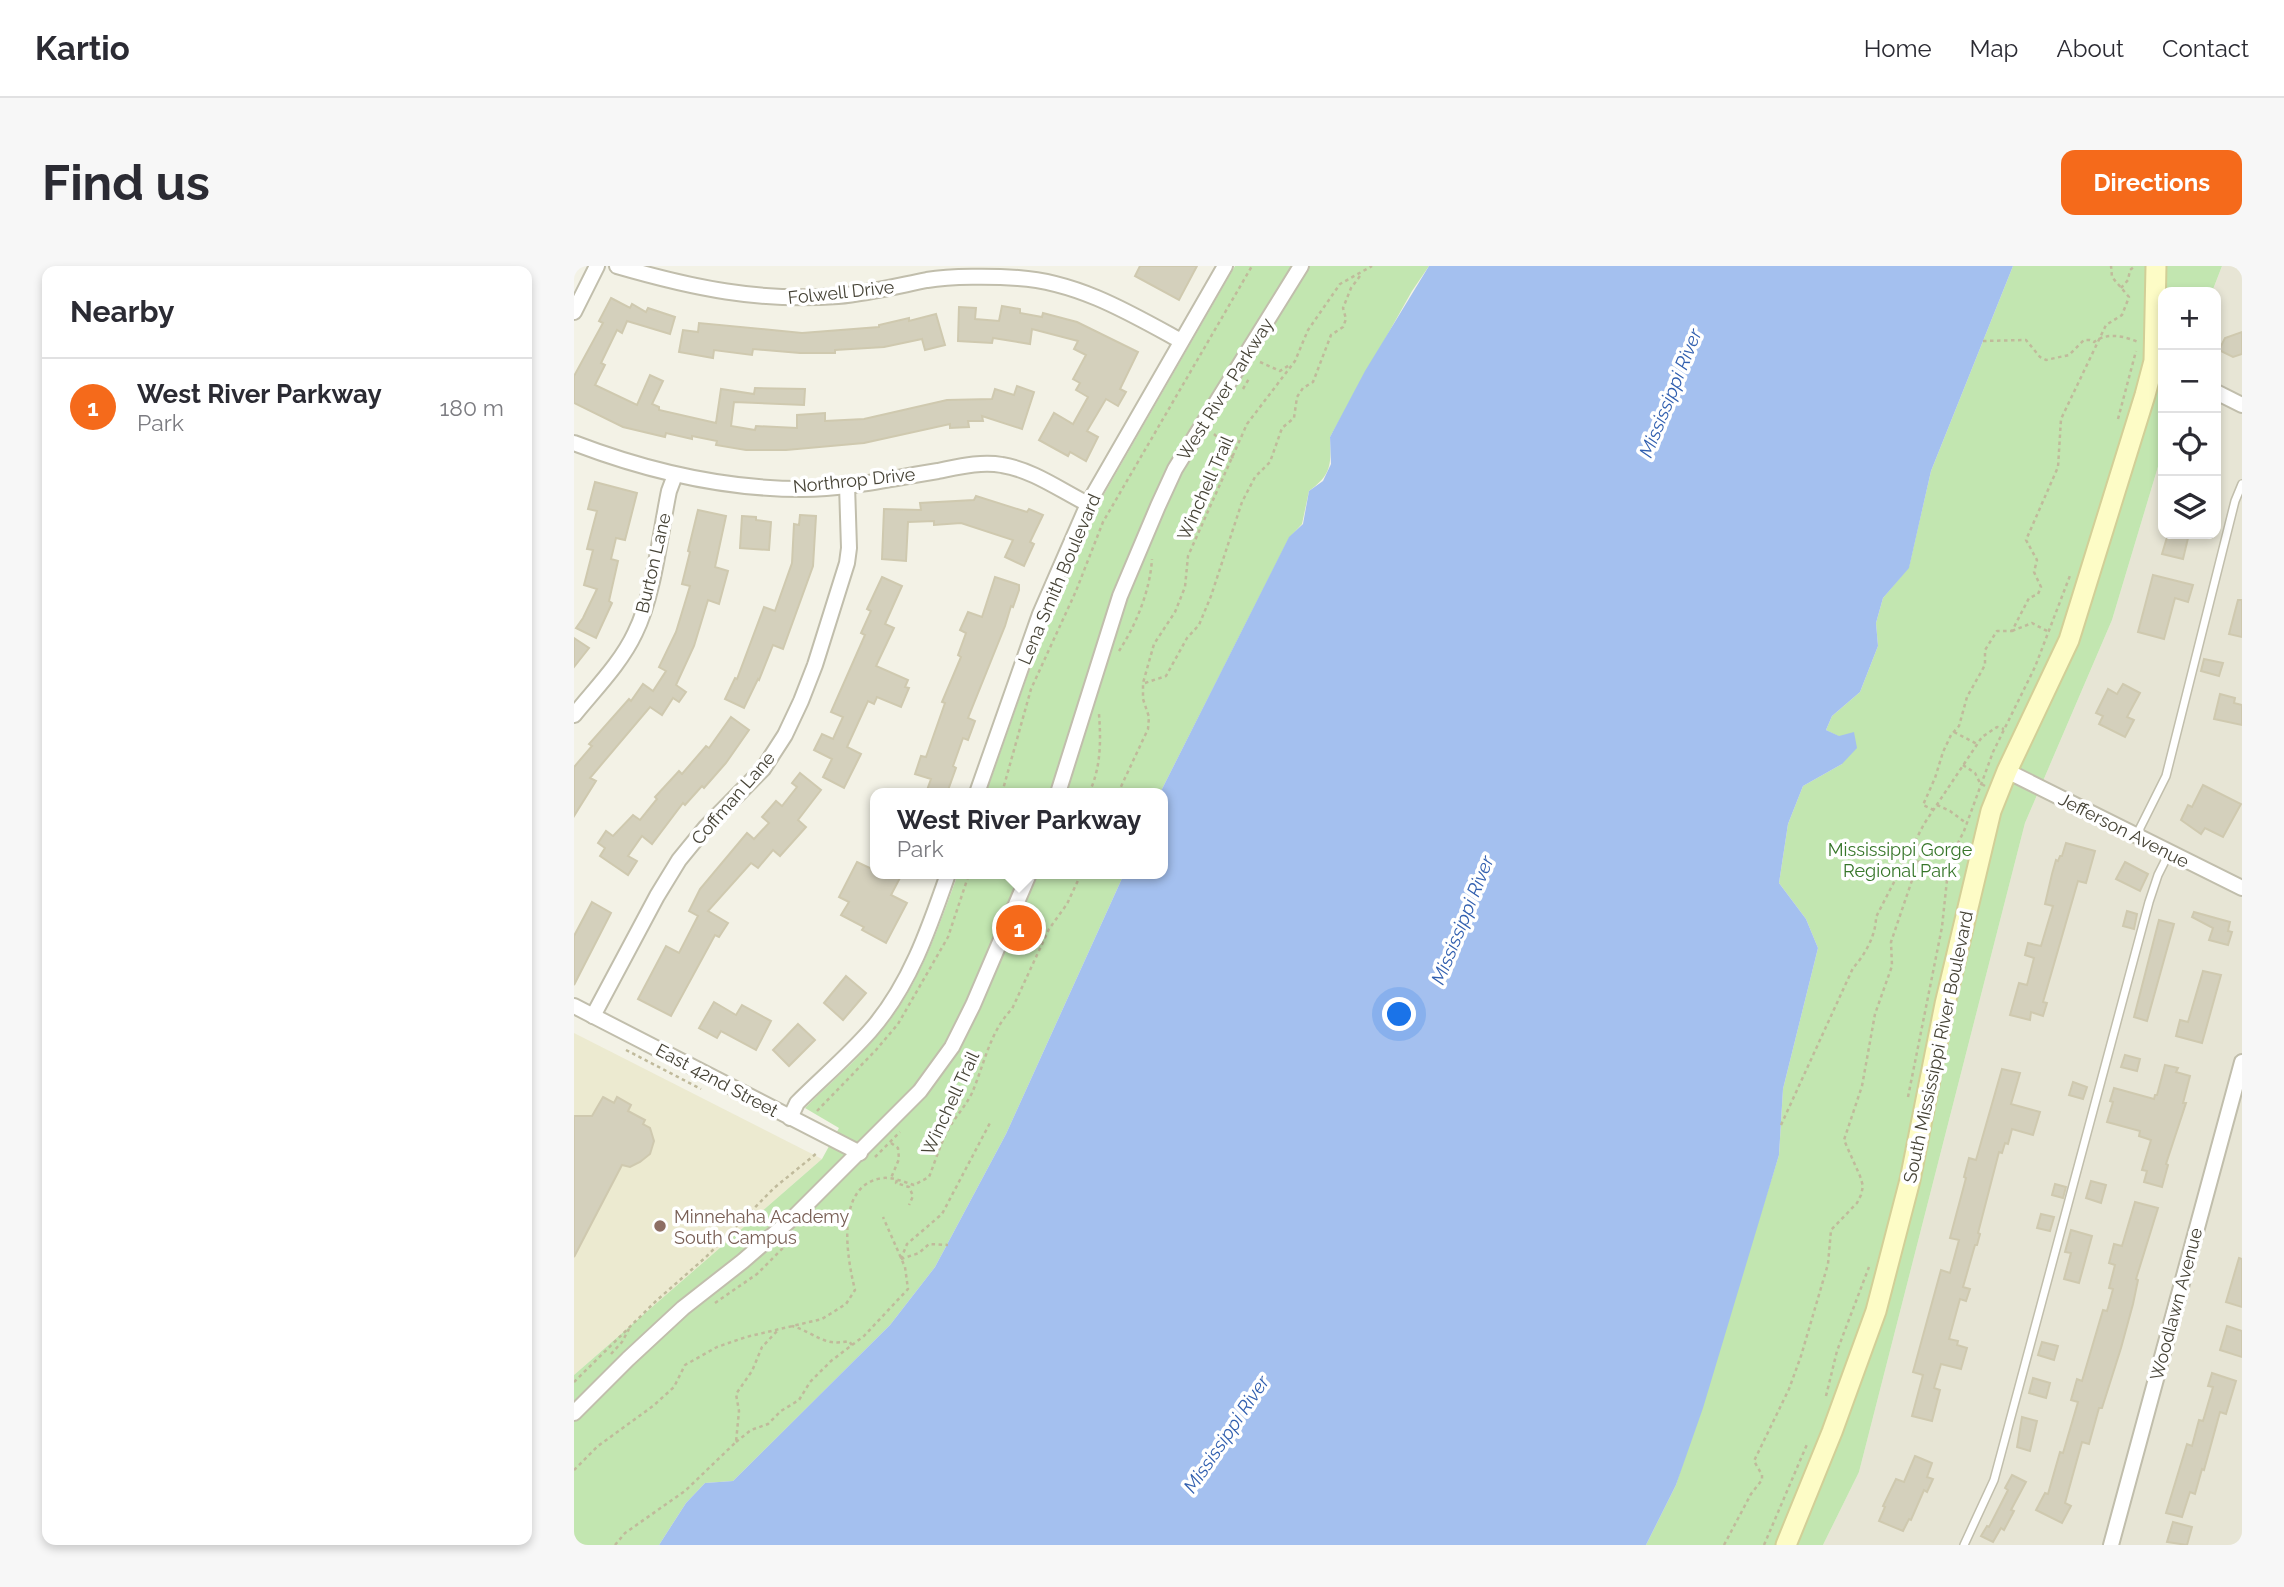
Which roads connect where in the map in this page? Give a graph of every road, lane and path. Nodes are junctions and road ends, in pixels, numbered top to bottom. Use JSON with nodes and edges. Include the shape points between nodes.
{"nodes":[{"id":1,"x":597,"y":266,"type":"edge"},
{"id":2,"x":617,"y":266,"type":"edge"},
{"id":3,"x":1225,"y":266,"type":"edge"},
{"id":4,"x":1252,"y":266,"type":"edge"},
{"id":5,"x":1301,"y":266,"type":"edge"},
{"id":6,"x":1372,"y":266,"type":"edge"},
{"id":7,"x":2111,"y":266,"type":"edge"},
{"id":8,"x":2135,"y":266,"type":"edge"},
{"id":9,"x":2156,"y":271,"type":"edge"},
{"id":10,"x":928,"y":273,"type":"edge"},
{"id":11,"x":1362,"y":274,"type":"junction"},
{"id":12,"x":2121,"y":288,"type":"junction"},
{"id":13,"x":574,"y":312,"type":"edge"},
{"id":14,"x":2101,"y":337,"type":"junction"},
{"id":15,"x":1181,"y":341,"type":"junction"},
{"id":16,"x":1983,"y":341,"type":"dead end"},
{"id":17,"x":2138,"y":342,"type":"dead end"},
{"id":18,"x":1265,"y":352,"type":"dead end"},
{"id":19,"x":2158,"y":352,"type":"edge"},
{"id":20,"x":1295,"y":361,"type":"junction"},
{"id":21,"x":2158,"y":367,"type":"edge"},
{"id":22,"x":1253,"y":372,"type":"dead end"},
{"id":23,"x":1240,"y":394,"type":"dead end"},
{"id":24,"x":2221,"y":394,"type":"edge"},
{"id":25,"x":2242,"y":405,"type":"edge"},
{"id":26,"x":1217,"y":429,"type":"dead end"},
{"id":27,"x":574,"y":443,"type":"edge"},
{"id":28,"x":1233,"y":459,"type":"junction"},
{"id":29,"x":675,"y":475,"type":"junction"},
{"id":30,"x":2242,"y":484,"type":"edge"},
{"id":31,"x":847,"y":485,"type":"junction"},
{"id":32,"x":1088,"y":504,"type":"junction"},
{"id":33,"x":1152,"y":556,"type":"dead end"},
{"id":34,"x":2012,"y":631,"type":"junction"},
{"id":35,"x":2049,"y":632,"type":"dead end"},
{"id":36,"x":1116,"y":654,"type":"dead end"},
{"id":37,"x":1143,"y":684,"type":"junction"},
{"id":38,"x":1098,"y":711,"type":"dead end"},
{"id":39,"x":574,"y":715,"type":"edge"},
{"id":40,"x":2004,"y":729,"type":"dead end"},
{"id":41,"x":1954,"y":732,"type":"junction"},
{"id":42,"x":1978,"y":744,"type":"junction"},
{"id":43,"x":1963,"y":765,"type":"junction"},
{"id":44,"x":2007,"y":771,"type":"junction"},
{"id":45,"x":1980,"y":783,"type":"dead end"},
{"id":46,"x":979,"y":788,"type":"edge"},
{"id":47,"x":1003,"y":788,"type":"edge"},
{"id":48,"x":1060,"y":788,"type":"edge"},
{"id":49,"x":1092,"y":788,"type":"edge"},
{"id":50,"x":1120,"y":788,"type":"edge"},
{"id":51,"x":1937,"y":804,"type":"junction"},
{"id":52,"x":1934,"y":810,"type":"junction"},
{"id":53,"x":1966,"y":823,"type":"dead end"},
{"id":54,"x":2136,"y":836,"type":"junction"},
{"id":55,"x":1914,"y":843,"type":"junction"},
{"id":56,"x":2169,"y":853,"type":"junction"},
{"id":57,"x":946,"y":879,"type":"edge"},
{"id":58,"x":1027,"y":879,"type":"edge"},
{"id":59,"x":1079,"y":879,"type":"edge"},
{"id":60,"x":2242,"y":888,"type":"edge"},
{"id":61,"x":574,"y":1006,"type":"edge"},
{"id":62,"x":593,"y":1016,"type":"junction"},
{"id":63,"x":2242,"y":1062,"type":"edge"},
{"id":64,"x":790,"y":1118,"type":"junction"},
{"id":65,"x":991,"y":1121,"type":"dead end"},
{"id":66,"x":1781,"y":1125,"type":"dead end"},
{"id":67,"x":891,"y":1143,"type":"dead end"},
{"id":68,"x":817,"y":1153,"type":"dead end"},
{"id":69,"x":860,"y":1153,"type":"junction"},
{"id":70,"x":891,"y":1178,"type":"junction"},
{"id":71,"x":897,"y":1180,"type":"junction"},
{"id":72,"x":909,"y":1205,"type":"dead end"},
{"id":73,"x":883,"y":1217,"type":"dead end"},
{"id":74,"x":948,"y":1245,"type":"dead end"},
{"id":75,"x":901,"y":1259,"type":"junction"},
{"id":76,"x":630,"y":1326,"type":"junction"},
{"id":77,"x":792,"y":1326,"type":"junction"},
{"id":78,"x":779,"y":1329,"type":"junction"},
{"id":79,"x":852,"y":1345,"type":"junction"},
{"id":80,"x":605,"y":1361,"type":"dead end"},
{"id":81,"x":574,"y":1382,"type":"edge"},
{"id":82,"x":574,"y":1413,"type":"edge"},
{"id":83,"x":736,"y":1442,"type":"junction"},
{"id":84,"x":574,"y":1470,"type":"edge"},
{"id":85,"x":615,"y":1545,"type":"edge"},
{"id":86,"x":1724,"y":1545,"type":"edge"},
{"id":87,"x":1786,"y":1545,"type":"edge"},
{"id":88,"x":1964,"y":1545,"type":"edge"},
{"id":89,"x":2111,"y":1545,"type":"edge"}],
"edges":[{"from":1,"to":13,"type":"street"},
{"from":2,"to":10,"type":"street","name":"Folwell Drive","via":[[720,292],[775,298],[887,290]]},
{"from":3,"to":15,"type":"street","name":"Lena Smith Boulevard"},
{"from":4,"to":47,"type":"path","via":[[1103,522],[1031,689]]},
{"from":5,"to":48,"type":"street","name":"West River Parkway","via":[[1175,469],[1120,596]]},
{"from":6,"to":11,"type":"path","name":"Winchell Trail"},
{"from":7,"to":12,"type":"path","via":[[2112,277]]},
{"from":8,"to":12,"type":"path"},
{"from":9,"to":19,"type":"street","name":"South Mississippi River Boulevard"},
{"from":10,"to":15,"type":"street","name":"Folwell Drive","via":[[1059,285],[1102,299]]},
{"from":11,"to":20,"type":"path","name":"Winchell Trail","via":[[1340,284],[1308,330]]},
{"from":11,"to":37,"type":"path","via":[[1343,308],[1343,327],[1331,335],[1313,382],[1297,397],[1294,418],[1282,428],[1270,462],[1255,477],[1242,502],[1199,625],[1166,676]]},
{"from":12,"to":14,"type":"path","via":[[2129,297],[2126,309],[2106,326]]},
{"from":14,"to":16,"type":"path","via":[[2094,342],[2084,340],[2069,355],[2046,360],[2026,341]]},
{"from":14,"to":17,"type":"path","via":[[2125,336]]},
{"from":14,"to":34,"type":"path","via":[[2061,419],[2058,467],[2026,540],[2037,559],[2034,572],[2041,587],[2029,598]]},
{"from":15,"to":32,"type":"street","name":"Lena Smith Boulevard"},
{"from":18,"to":20,"type":"path","via":[[1259,362],[1280,371]]},
{"from":20,"to":28,"type":"path","name":"Winchell Trail","via":[[1247,424]]},
{"from":21,"to":44,"type":"street","name":"South Mississippi River Boulevard","via":[[2068,640]]},
{"from":22,"to":23,"type":"path"},
{"from":24,"to":25,"type":"street"},
{"from":26,"to":28,"type":"path","via":[[1214,435],[1229,448]]},
{"from":27,"to":29,"type":"street","name":"Northrop Drive"},
{"from":28,"to":37,"type":"path","name":"Winchell Trail","via":[[1188,556],[1185,587],[1154,643]]},
{"from":29,"to":31,"type":"street","name":"Northrop Drive","via":[[803,489]]},
{"from":29,"to":39,"type":"street","name":"Burton Lane","via":[[646,607],[635,634]]},
{"from":30,"to":54,"type":"lane","via":[[2166,776]]},
{"from":31,"to":32,"type":"street","name":"Northrop Drive","via":[[1000,464]]},
{"from":31,"to":62,"type":"street","name":"Coffman Lane","via":[[847,563],[802,701],[763,769],[679,860]]},
{"from":32,"to":46,"type":"street","name":"Lena Smith Boulevard","via":[[1040,614]]},
{"from":33,"to":36,"type":"path","via":[[1139,609]]},
{"from":34,"to":35,"type":"path","via":[[2032,623]]},
{"from":34,"to":41,"type":"path","via":[[1997,631],[1985,650],[1985,665],[1966,697]]},
{"from":37,"to":50,"type":"path","name":"Winchell Trail","via":[[1148,729]]},
{"from":38,"to":49,"type":"path","via":[[1100,745]]},
{"from":40,"to":42,"type":"path","via":[[1988,731]]},
{"from":41,"to":42,"type":"path"},
{"from":41,"to":52,"type":"path","via":[[1923,805]]},
{"from":42,"to":43,"type":"path"},
{"from":43,"to":45,"type":"path"},
{"from":43,"to":51,"type":"path"},
{"from":44,"to":54,"type":"street","name":"Jefferson Avenue"},
{"from":44,"to":87,"type":"street","name":"South Mississippi River Boulevard","via":[[1984,834],[1910,1180],[1876,1311]]},
{"from":51,"to":52,"type":"path"},
{"from":51,"to":53,"type":"path"},
{"from":52,"to":55,"type":"path"},
{"from":54,"to":56,"type":"street","name":"Jefferson Avenue"},
{"from":55,"to":66,"type":"path"},
{"from":55,"to":86,"type":"path","via":[[1923,848],[1891,942],[1892,966],[1875,1014],[1862,1086],[1844,1140],[1860,1176],[1861,1195],[1831,1230],[1828,1264],[1801,1356],[1754,1461],[1762,1480]]},
{"from":56,"to":60,"type":"street","name":"Jefferson Avenue"},
{"from":56,"to":88,"type":"lane","via":[[2149,902],[1994,1480]]},
{"from":57,"to":64,"type":"street","via":[[922,948],[900,988],[872,1030],[797,1103]]},
{"from":58,"to":69,"type":"street","via":[[952,1048],[920,1091]]},
{"from":59,"to":71,"type":"path","name":"Winchell Trail","via":[[1004,1017],[929,1177],[914,1185]]},
{"from":61,"to":62,"type":"street","name":"East 42nd Street"},
{"from":62,"to":64,"type":"street","name":"East 42nd Street"},
{"from":63,"to":89,"type":"street","name":"Woodlawn Avenue"},
{"from":64,"to":69,"type":"street","name":"East 42nd Street"},
{"from":65,"to":75,"type":"path","via":[[942,1214],[907,1244]]},
{"from":67,"to":70,"type":"path","via":[[898,1148],[899,1159]]},
{"from":68,"to":76,"type":"path"},
{"from":69,"to":82,"type":"street","via":[[796,1214],[683,1308]]},
{"from":70,"to":71,"type":"path","name":"Winchell Trail"},
{"from":70,"to":77,"type":"path","via":[[867,1183],[847,1219],[847,1257],[855,1290],[846,1304],[822,1319]]},
{"from":71,"to":72,"type":"path","via":[[909,1186],[913,1196]]},
{"from":73,"to":75,"type":"path"},
{"from":74,"to":75,"type":"path","via":[[929,1244]]},
{"from":75,"to":79,"type":"path","via":[[908,1289]]},
{"from":76,"to":80,"type":"path"},
{"from":76,"to":81,"type":"path"},
{"from":77,"to":78,"type":"path"},
{"from":77,"to":79,"type":"path","via":[[823,1342],[849,1340]]},
{"from":78,"to":83,"type":"path","via":[[762,1347],[736,1394]]},
{"from":78,"to":84,"type":"path","via":[[718,1347],[685,1366],[674,1387]]},
{"from":79,"to":83,"type":"path","via":[[810,1382],[799,1400]]},
{"from":83,"to":85,"type":"path","via":[[685,1492],[625,1533]]}]}
